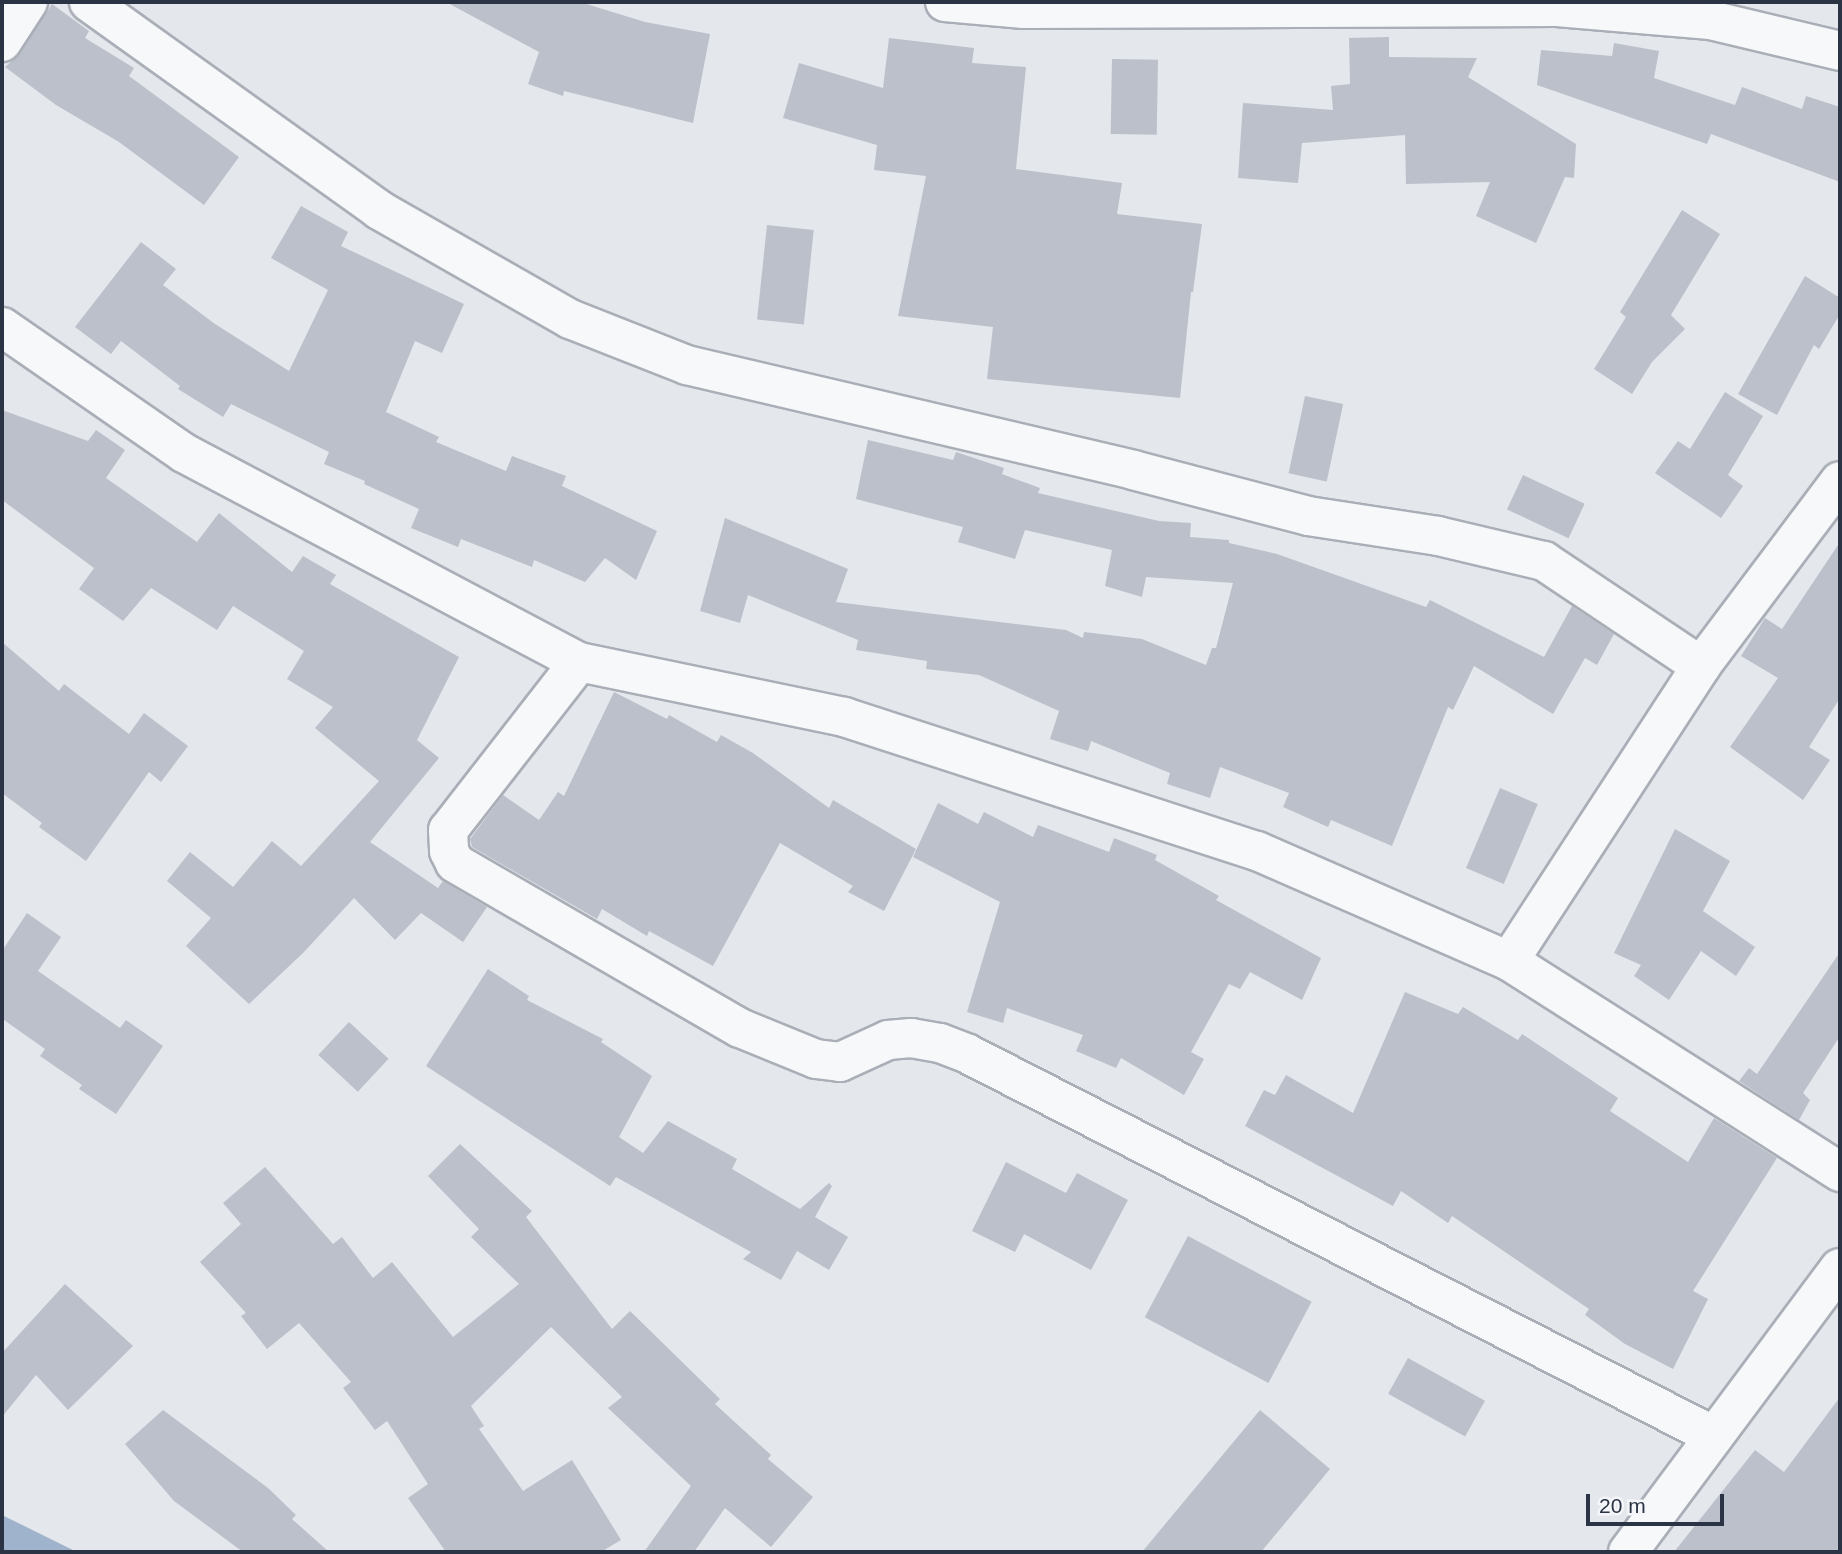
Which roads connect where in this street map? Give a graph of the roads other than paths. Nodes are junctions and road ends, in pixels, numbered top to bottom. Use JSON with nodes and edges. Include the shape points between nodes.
{"nodes":[{"id":1,"x":28,"y":2,"type":"edge"},
{"id":2,"x":89,"y":2,"type":"edge"},
{"id":3,"x":946,"y":2,"type":"edge"},
{"id":4,"x":2,"y":42,"type":"edge"},
{"id":5,"x":1840,"y":51,"type":"edge"},
{"id":6,"x":2,"y":327,"type":"edge"},
{"id":7,"x":1840,"y":481,"type":"edge"},
{"id":8,"x":579,"y":662,"type":"junction"},
{"id":9,"x":1701,"y":666,"type":"junction"},
{"id":10,"x":1509,"y":961,"type":"junction"},
{"id":11,"x":1840,"y":1172,"type":"edge"},
{"id":12,"x":1840,"y":1268,"type":"edge"},
{"id":13,"x":1714,"y":1436,"type":"junction"},
{"id":14,"x":1646,"y":1545,"type":"edge"}],
"edges":[{"from":1,"to":4,"type":"street"},
{"from":2,"to":9,"type":"street","via":[[379,210],[570,319],[687,365],[1308,516],[1438,536],[1544,561]]},
{"from":3,"to":5,"type":"street","via":[[1024,9],[1557,7],[1710,20]]},
{"from":6,"to":8,"type":"street","via":[[184,453]]},
{"from":7,"to":9,"type":"street"},
{"from":8,"to":10,"type":"street","via":[[844,717],[1256,851]]},
{"from":8,"to":13,"type":"street","via":[[449,830],[449,850],[455,863],[740,1028],[816,1059],[839,1062],[888,1040],[911,1038],[968,1054]]},
{"from":9,"to":10,"type":"street"},
{"from":10,"to":11,"type":"street"},
{"from":12,"to":13,"type":"street"},
{"from":13,"to":14,"type":"street"}]}
